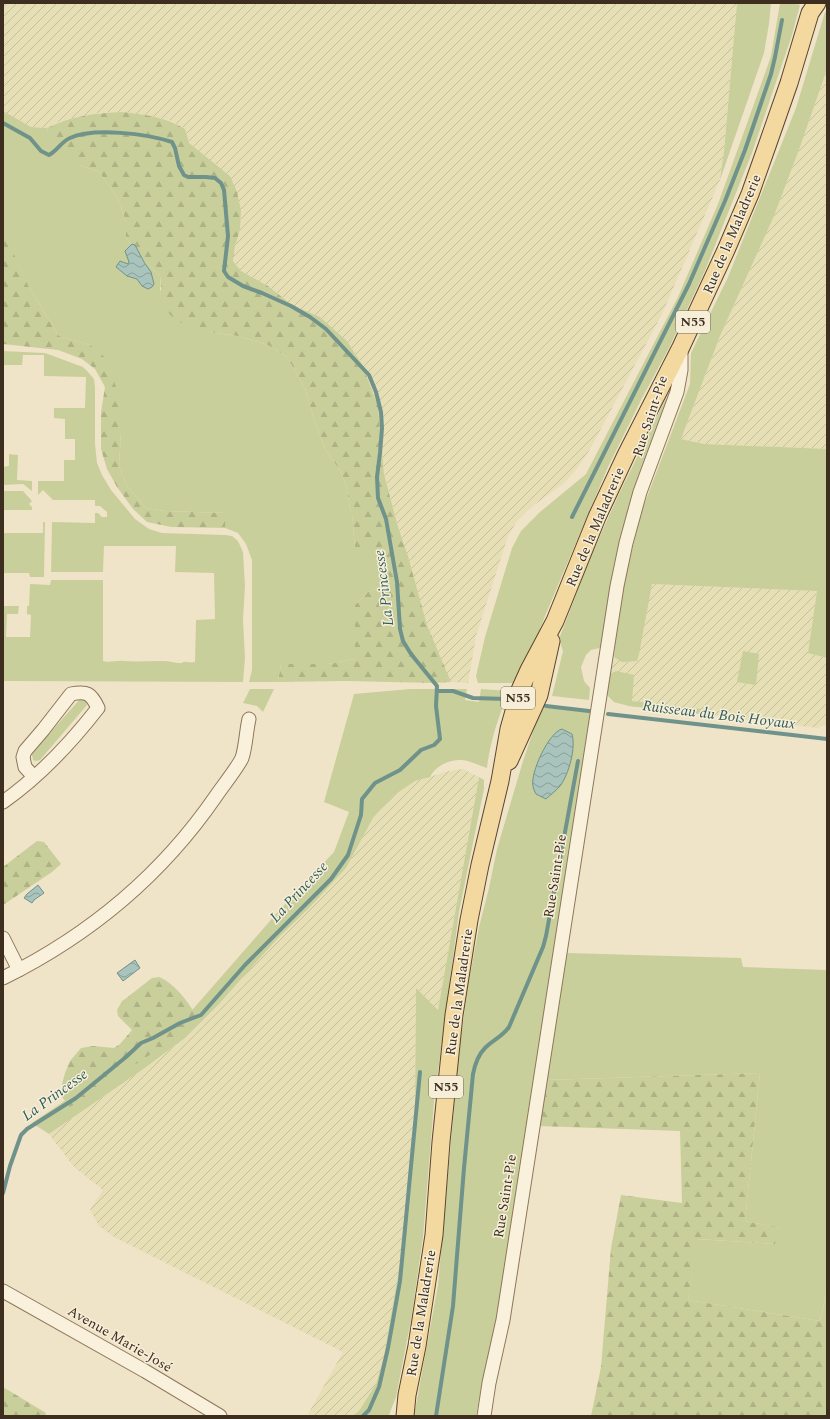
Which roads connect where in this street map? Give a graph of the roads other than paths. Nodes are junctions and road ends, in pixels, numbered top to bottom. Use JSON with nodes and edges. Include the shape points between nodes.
{"nodes":[{"id":1,"x":812,"y":6,"type":"edge"},
{"id":2,"x":681,"y":348,"type":"junction"},
{"id":3,"x":249,"y":719,"type":"dead end"},
{"id":4,"x":34,"y":778,"type":"junction"},
{"id":5,"x":3,"y":802,"type":"edge"},
{"id":6,"x":3,"y":938,"type":"edge"},
{"id":7,"x":20,"y":970,"type":"junction"},
{"id":8,"x":3,"y":978,"type":"edge"},
{"id":9,"x":3,"y":1291,"type":"edge"},
{"id":10,"x":407,"y":1395,"type":"junction"},
{"id":11,"x":220,"y":1416,"type":"edge"},
{"id":12,"x":397,"y":1416,"type":"edge"},
{"id":13,"x":405,"y":1416,"type":"edge"},
{"id":14,"x":484,"y":1416,"type":"edge"}],
"edges":[{"from":1,"to":2,"type":"main road","name":"Rue de la Maladrerie","number":"N55","via":[[789,83],[750,194]]},
{"from":2,"to":10,"type":"main road","name":"Rue de la Maladrerie","number":"N55","via":[[597,517],[555,621],[520,690],[509,729],[469,920],[454,1014],[434,1235]]},
{"from":2,"to":14,"type":"street","name":"Rue Saint-Pie","via":[[677,392],[640,492],[617,586],[503,1320]]},
{"from":3,"to":7,"type":"street","via":[[241,759],[206,810],[158,868],[107,914]]},
{"from":4,"to":4,"type":"street","via":[[70,742],[98,708],[88,694],[71,694],[25,751],[25,767]]},
{"from":4,"to":5,"type":"street"},
{"from":6,"to":7,"type":"street"},
{"from":7,"to":8,"type":"street"},
{"from":9,"to":11,"type":"street","name":"Avenue Marie-José"},
{"from":10,"to":12,"type":"main road","name":"Rue de la Maladrerie","number":"N55"},
{"from":10,"to":13,"type":"main road","name":"Rue de la Maladrerie","number":"N55"}]}
